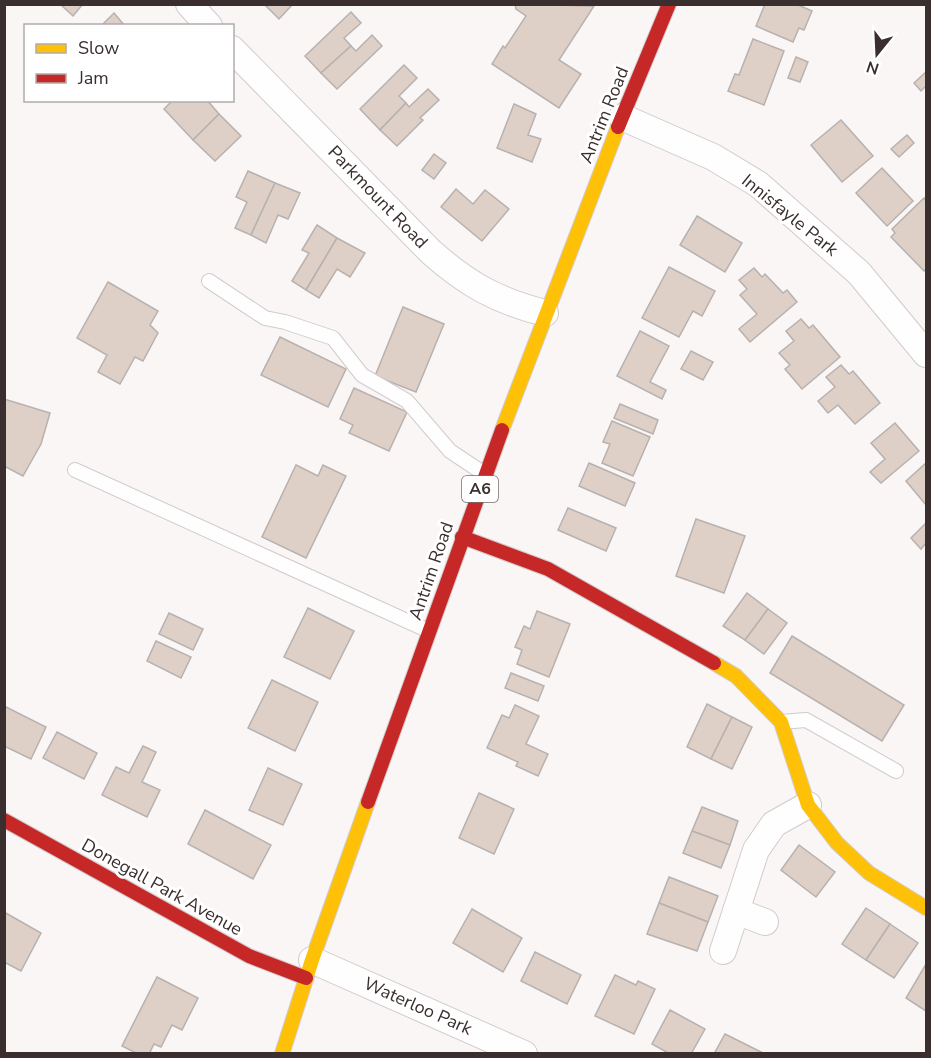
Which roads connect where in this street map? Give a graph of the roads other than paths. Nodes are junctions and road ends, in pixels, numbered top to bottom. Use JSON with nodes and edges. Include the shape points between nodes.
{"nodes":[{"id":1,"x":189,"y":4,"type":"edge"},
{"id":2,"x":669,"y":4,"type":"edge"},
{"id":3,"x":207,"y":24,"type":"edge"},
{"id":4,"x":234,"y":51,"type":"edge"},
{"id":5,"x":622,"y":117,"type":"junction"},
{"id":6,"x":210,"y":281,"type":"dead end"},
{"id":7,"x":544,"y":313,"type":"junction"},
{"id":8,"x":927,"y":354,"type":"edge"},
{"id":9,"x":75,"y":470,"type":"dead end"},
{"id":10,"x":486,"y":475,"type":"junction"},
{"id":11,"x":462,"y":537,"type":"junction"},
{"id":12,"x":429,"y":631,"type":"junction"},
{"id":13,"x":781,"y":722,"type":"junction"},
{"id":14,"x":896,"y":771,"type":"dead end"},
{"id":15,"x":808,"y":805,"type":"junction"},
{"id":16,"x":4,"y":820,"type":"edge"},
{"id":17,"x":927,"y":908,"type":"edge"},
{"id":18,"x":736,"y":911,"type":"junction"},
{"id":19,"x":765,"y":922,"type":"dead end"},
{"id":20,"x":723,"y":951,"type":"dead end"},
{"id":21,"x":309,"y":969,"type":"junction"},
{"id":22,"x":282,"y":1053,"type":"edge"},
{"id":23,"x":524,"y":1053,"type":"edge"}],
"edges":[{"from":1,"to":3,"type":"street"},
{"from":2,"to":5,"type":"main road","name":"Antrim Road","number":"A6"},
{"from":4,"to":7,"type":"street","name":"Parkmount Road","via":[[457,275],[489,294]]},
{"from":5,"to":7,"type":"main road","name":"Antrim Road","number":"A6"},
{"from":5,"to":8,"type":"street","name":"Innisfayle Park","via":[[713,157],[758,184],[859,273]]},
{"from":6,"to":10,"type":"lane","via":[[265,318],[333,338],[362,375],[407,401],[450,451]]},
{"from":7,"to":10,"type":"main road","name":"Antrim Road","number":"A6"},
{"from":9,"to":12,"type":"lane"},
{"from":10,"to":11,"type":"main road","name":"Antrim Road","number":"A6"},
{"from":11,"to":12,"type":"main road","name":"Antrim Road","number":"A6"},
{"from":11,"to":13,"type":"main road","via":[[548,569],[637,618],[736,676]]},
{"from":12,"to":21,"type":"main road","name":"Antrim Road","number":"A6"},
{"from":13,"to":14,"type":"lane","via":[[806,720]]},
{"from":13,"to":15,"type":"main road"},
{"from":15,"to":17,"type":"main road","via":[[837,843],[868,873]]},
{"from":15,"to":18,"type":"street","via":[[774,825],[756,850]]},
{"from":16,"to":21,"type":"main road","name":"Donegall Park Avenue","via":[[249,956]]},
{"from":18,"to":19,"type":"street"},
{"from":18,"to":20,"type":"street"},
{"from":21,"to":22,"type":"main road","name":"Antrim Road","number":"A6"},
{"from":21,"to":23,"type":"street","name":"Waterloo Park"}]}
